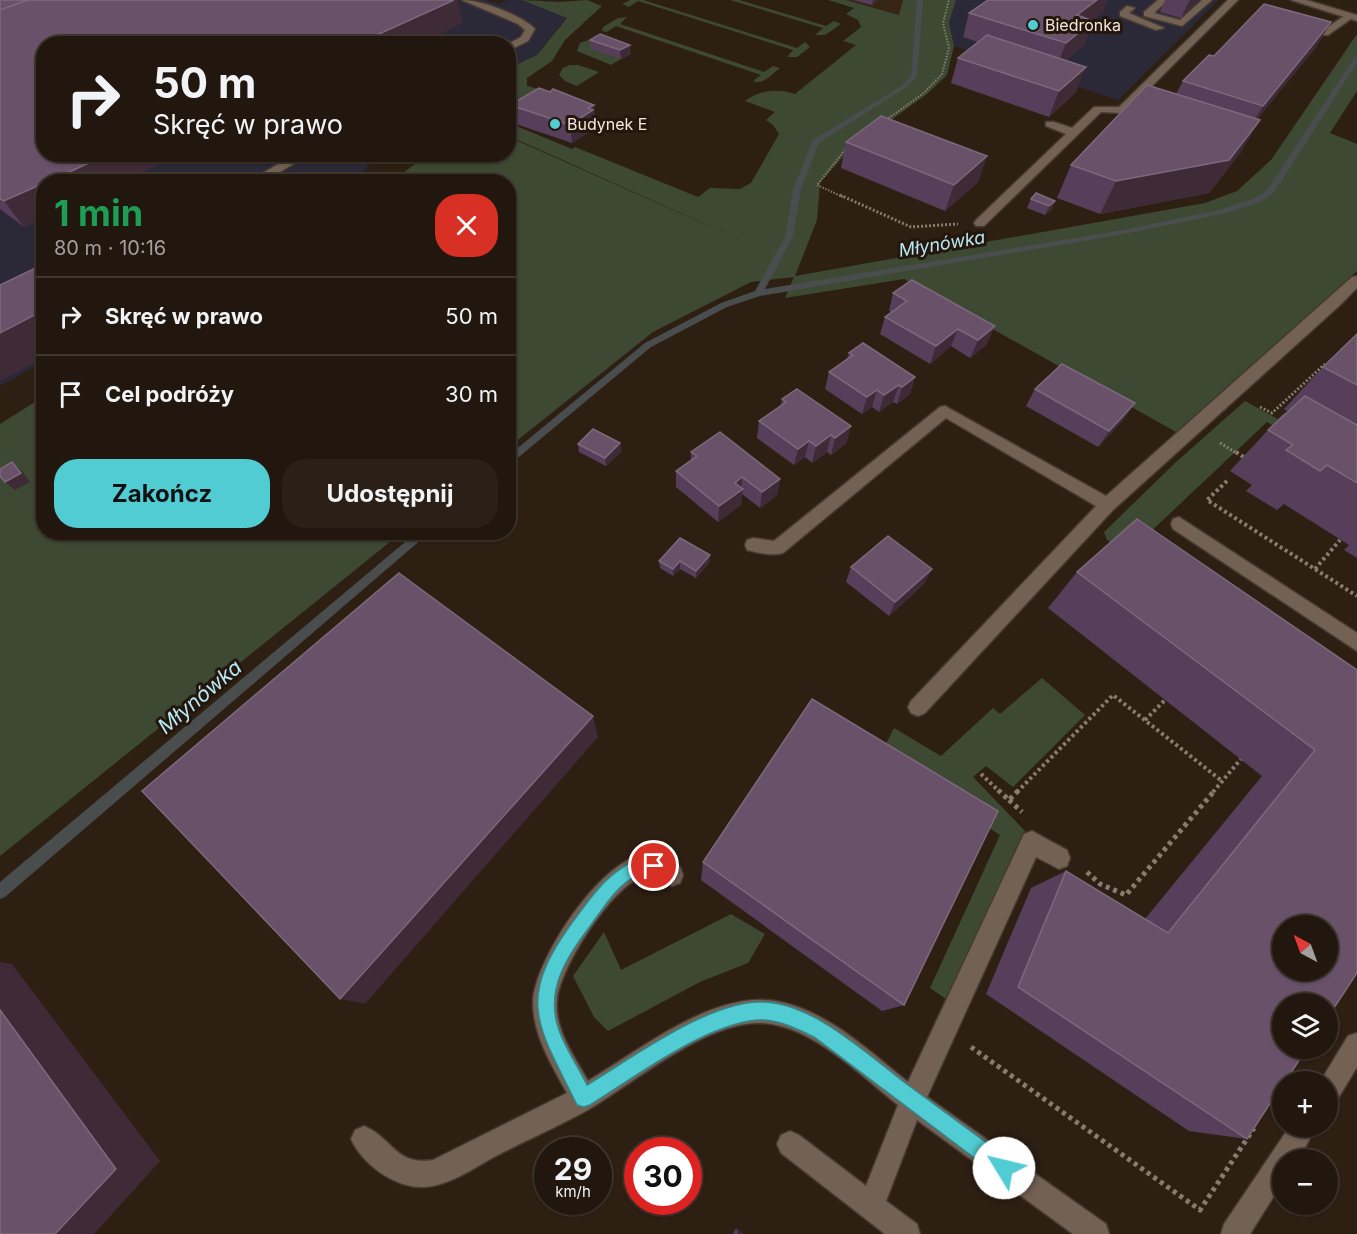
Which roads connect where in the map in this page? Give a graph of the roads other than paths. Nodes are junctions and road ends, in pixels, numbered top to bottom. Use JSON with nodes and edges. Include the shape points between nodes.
{"nodes":[{"id":1,"x":466,"y":0,"type":"edge"},
{"id":2,"x":1163,"y":0,"type":"edge"},
{"id":3,"x":1207,"y":0,"type":"edge"},
{"id":4,"x":1233,"y":0,"type":"edge"},
{"id":5,"x":1296,"y":0,"type":"edge"},
{"id":6,"x":1130,"y":8,"type":"dead end"},
{"id":7,"x":1354,"y":17,"type":"edge"},
{"id":8,"x":1325,"y":33,"type":"edge"},
{"id":9,"x":1194,"y":38,"type":"junction"},
{"id":10,"x":516,"y":44,"type":"edge"},
{"id":11,"x":1122,"y":110,"type":"junction"},
{"id":12,"x":1155,"y":120,"type":"edge"},
{"id":13,"x":1050,"y":124,"type":"dead end"},
{"id":14,"x":1074,"y":133,"type":"junction"},
{"id":15,"x":290,"y":162,"type":"edge"},
{"id":16,"x":268,"y":174,"type":"edge"},
{"id":17,"x":980,"y":223,"type":"road end"},
{"id":18,"x":1355,"y":286,"type":"edge"},
{"id":19,"x":1107,"y":505,"type":"junction"},
{"id":20,"x":1179,"y":524,"type":"dead end"},
{"id":21,"x":753,"y":544,"type":"dead end"},
{"id":22,"x":1357,"y":643,"type":"edge"},
{"id":23,"x":918,"y":707,"type":"dead end"},
{"id":24,"x":1059,"y":858,"type":"dead end"},
{"id":25,"x":672,"y":875,"type":"dead end"},
{"id":26,"x":1357,"y":1046,"type":"edge"},
{"id":27,"x":1338,"y":1075,"type":"edge"},
{"id":28,"x":584,"y":1098,"type":"junction"},
{"id":29,"x":912,"y":1101,"type":"junction"},
{"id":30,"x":364,"y":1139,"type":"dead end"},
{"id":31,"x":790,"y":1144,"type":"dead end"},
{"id":32,"x":1272,"y":1177,"type":"edge"},
{"id":33,"x":871,"y":1206,"type":"junction"},
{"id":34,"x":907,"y":1234,"type":"edge"},
{"id":35,"x":1096,"y":1234,"type":"edge"},
{"id":36,"x":1234,"y":1234,"type":"edge"}],
"edges":[{"from":1,"to":10,"type":"street","via":[[521,21],[530,29],[525,39]]},
{"from":2,"to":3,"type":"street","via":[[1147,14],[1182,23]]},
{"from":4,"to":9,"type":"street"},
{"from":5,"to":7,"type":"street"},
{"from":6,"to":9,"type":"street","via":[[1122,14]]},
{"from":7,"to":8,"type":"street"},
{"from":9,"to":11,"type":"street"},
{"from":11,"to":12,"type":"street"},
{"from":11,"to":14,"type":"street","via":[[1098,109]]},
{"from":13,"to":14,"type":"street"},
{"from":14,"to":17,"type":"street"},
{"from":15,"to":16,"type":"street"},
{"from":18,"to":19,"type":"street"},
{"from":19,"to":21,"type":"street","via":[[945,411],[777,548]]},
{"from":19,"to":23,"type":"street"},
{"from":20,"to":22,"type":"street"},
{"from":24,"to":29,"type":"street","via":[[1032,842]]},
{"from":25,"to":28,"type":"street","via":[[654,866],[624,874],[608,889],[562,951],[550,977],[545,1000],[549,1029]]},
{"from":26,"to":27,"type":"street"},
{"from":28,"to":29,"type":"street","via":[[687,1035],[723,1018],[759,1011],[789,1016],[821,1031]]},
{"from":28,"to":30,"type":"street","via":[[444,1169],[418,1174],[393,1168]]},
{"from":29,"to":33,"type":"street"},
{"from":29,"to":35,"type":"street"},
{"from":31,"to":33,"type":"street"},
{"from":32,"to":36,"type":"street"},
{"from":33,"to":34,"type":"street"}]}
